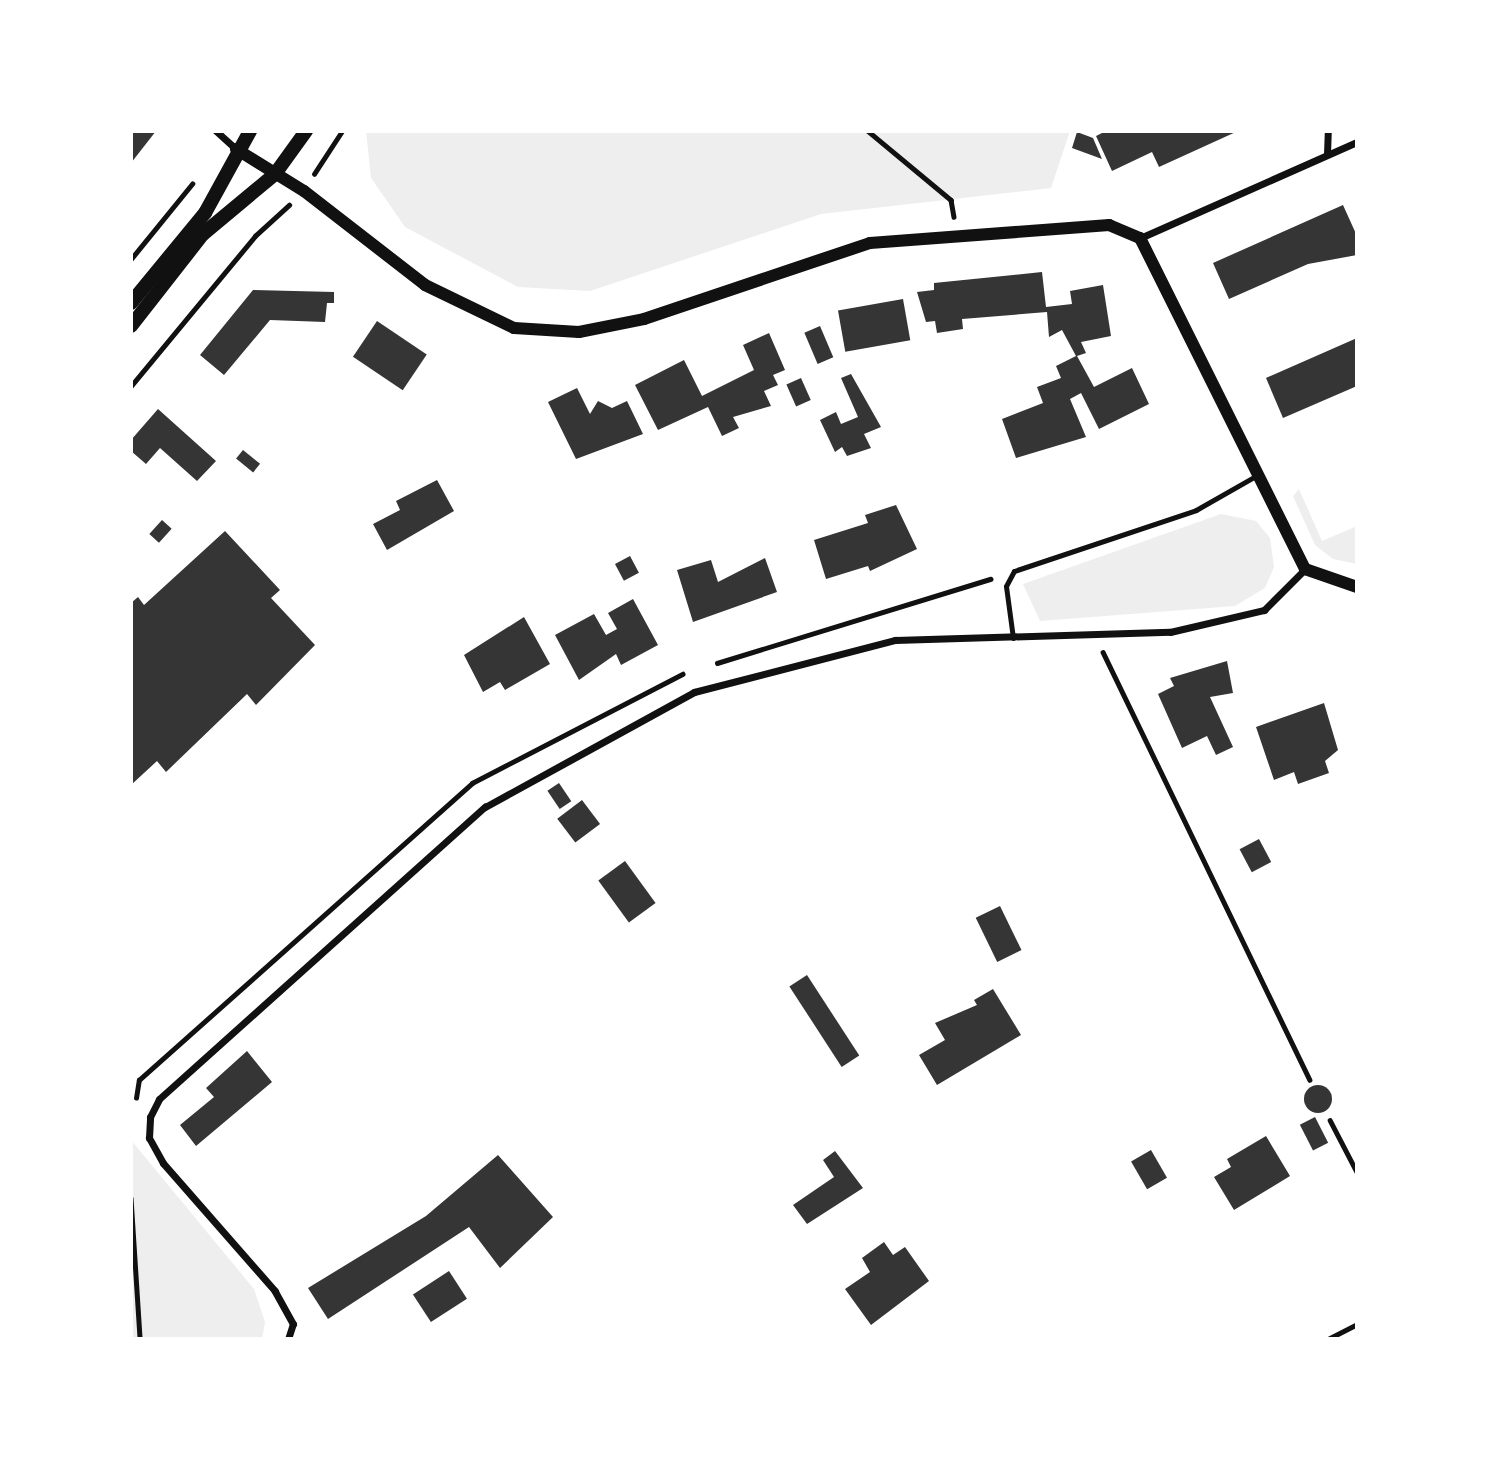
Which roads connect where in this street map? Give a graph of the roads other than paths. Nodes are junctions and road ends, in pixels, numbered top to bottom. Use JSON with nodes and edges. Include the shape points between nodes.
{"nodes":[{"id":1,"x":216,"y":131,"type":"edge"},
{"id":2,"x":250,"y":131,"type":"edge"},
{"id":3,"x":306,"y":131,"type":"edge"},
{"id":4,"x":1328,"y":131,"type":"edge"},
{"id":5,"x":1357,"y":142,"type":"edge"},
{"id":6,"x":236,"y":149,"type":"junction"},
{"id":7,"x":1327,"y":155,"type":"junction"},
{"id":8,"x":275,"y":174,"type":"junction"},
{"id":9,"x":1140,"y":238,"type":"junction"},
{"id":10,"x":131,"y":303,"type":"edge"},
{"id":11,"x":131,"y":326,"type":"edge"},
{"id":12,"x":1261,"y":472,"type":"junction"},
{"id":13,"x":1305,"y":569,"type":"junction"},
{"id":14,"x":1357,"y":587,"type":"edge"},
{"id":15,"x":1013,"y":640,"type":"junction"},
{"id":16,"x":288,"y":1339,"type":"edge"}],
"edges":[{"from":1,"to":6,"type":"street"},
{"from":2,"to":6,"type":"main road"},
{"from":3,"to":8,"type":"main road"},
{"from":4,"to":7,"type":"street"},
{"from":5,"to":7,"type":"street"},
{"from":6,"to":8,"type":"street"},
{"from":6,"to":10,"type":"main road","via":[[205,213]]},
{"from":7,"to":9,"type":"street"},
{"from":8,"to":9,"type":"street","via":[[304,191],[425,285],[514,328],[579,332],[643,319],[870,243],[1109,225]]},
{"from":8,"to":11,"type":"main road","via":[[203,234]]},
{"from":9,"to":12,"type":"street"},
{"from":12,"to":13,"type":"street"},
{"from":12,"to":15,"type":"lane","via":[[1196,510],[1014,571],[1006,586]]},
{"from":13,"to":14,"type":"street"},
{"from":13,"to":15,"type":"street","via":[[1264,610],[1170,632]]},
{"from":15,"to":16,"type":"street","via":[[895,640],[694,692],[485,807],[159,1099],[149,1138],[163,1163],[275,1291],[293,1324]]}]}
